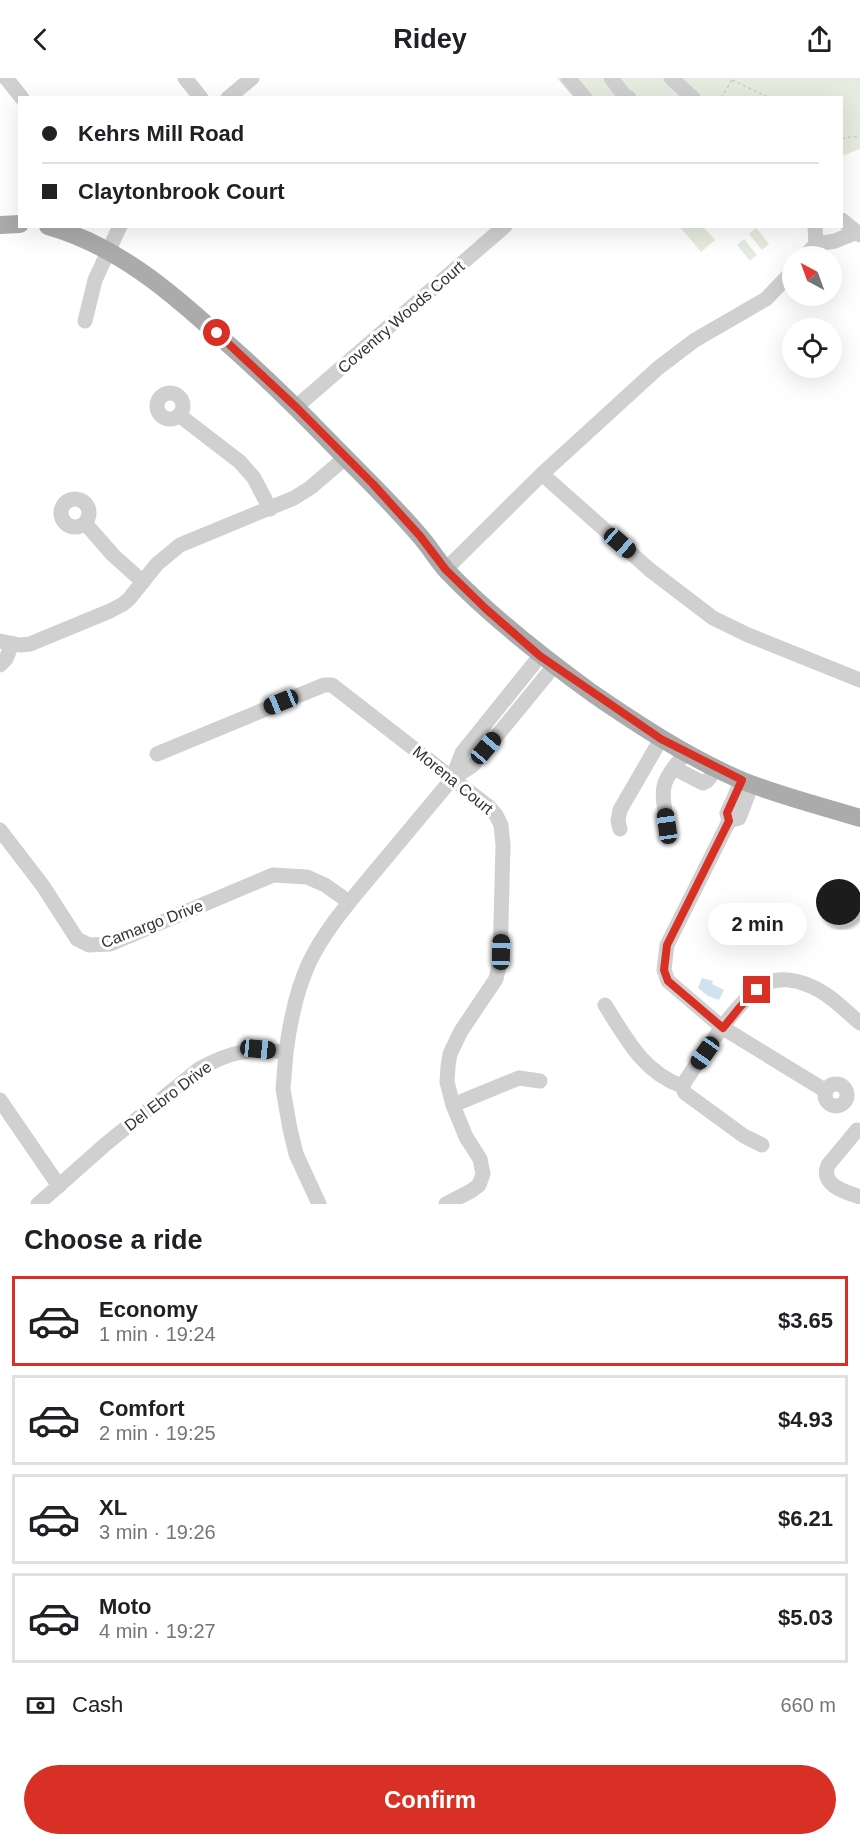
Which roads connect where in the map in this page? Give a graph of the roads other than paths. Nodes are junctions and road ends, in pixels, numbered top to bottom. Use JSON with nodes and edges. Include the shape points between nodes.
{"nodes":[{"id":1,"x":6,"y":78,"type":"edge"},
{"id":2,"x":185,"y":78,"type":"edge"},
{"id":3,"x":252,"y":78,"type":"edge"},
{"id":4,"x":568,"y":78,"type":"edge"},
{"id":5,"x":611,"y":78,"type":"edge"},
{"id":6,"x":671,"y":78,"type":"edge"},
{"id":7,"x":20,"y":96,"type":"edge"},
{"id":8,"x":199,"y":96,"type":"edge"},
{"id":9,"x":230,"y":96,"type":"edge"},
{"id":10,"x":583,"y":96,"type":"edge"},
{"id":11,"x":626,"y":96,"type":"edge"},
{"id":12,"x":691,"y":96,"type":"edge"},
{"id":13,"x":843,"y":221,"type":"edge"},
{"id":14,"x":18,"y":224,"type":"edge"},
{"id":15,"x":0,"y":225,"type":"edge"},
{"id":16,"x":53,"y":228,"type":"edge"},
{"id":17,"x":119,"y":228,"type":"edge"},
{"id":18,"x":503,"y":228,"type":"edge"},
{"id":19,"x":815,"y":228,"type":"edge"},
{"id":20,"x":858,"y":234,"type":"edge"},
{"id":21,"x":816,"y":244,"type":"joint"},
{"id":22,"x":107,"y":251,"type":"junction"},
{"id":23,"x":782,"y":282,"type":"edge"},
{"id":24,"x":85,"y":321,"type":"dead end"},
{"id":25,"x":296,"y":407,"type":"junction"},
{"id":26,"x":179,"y":415,"type":"dead end"},
{"id":27,"x":345,"y":458,"type":"junction"},
{"id":28,"x":542,"y":474,"type":"junction"},
{"id":29,"x":270,"y":509,"type":"junction"},
{"id":30,"x":85,"y":523,"type":"dead end"},
{"id":31,"x":446,"y":570,"type":"junction"},
{"id":32,"x":143,"y":582,"type":"junction"},
{"id":33,"x":6,"y":643,"type":"edge"},
{"id":34,"x":547,"y":661,"type":"junction"},
{"id":35,"x":0,"y":665,"type":"edge"},
{"id":36,"x":860,"y":680,"type":"edge"},
{"id":37,"x":661,"y":739,"type":"junction"},
{"id":38,"x":686,"y":752,"type":"junction"},
{"id":39,"x":157,"y":754,"type":"dead end"},
{"id":40,"x":674,"y":768,"type":"junction"},
{"id":41,"x":717,"y":768,"type":"junction"},
{"id":42,"x":452,"y":779,"type":"junction"},
{"id":43,"x":747,"y":782,"type":"junction"},
{"id":44,"x":860,"y":818,"type":"edge"},
{"id":45,"x":667,"y":826,"type":"dead end"},
{"id":46,"x":0,"y":830,"type":"edge"},
{"id":47,"x":620,"y":830,"type":"dead end"},
{"id":48,"x":350,"y":902,"type":"junction"},
{"id":49,"x":605,"y":1005,"type":"dead end"},
{"id":50,"x":860,"y":1023,"type":"edge"},
{"id":51,"x":723,"y":1028,"type":"junction"},
{"id":52,"x":286,"y":1052,"type":"junction"},
{"id":53,"x":540,"y":1081,"type":"dead end"},
{"id":54,"x":682,"y":1086,"type":"junction"},
{"id":55,"x":0,"y":1100,"type":"edge"},
{"id":56,"x":453,"y":1105,"type":"junction"},
{"id":57,"x":859,"y":1132,"type":"edge"},
{"id":58,"x":762,"y":1145,"type":"dead end"},
{"id":59,"x":59,"y":1186,"type":"junction"},
{"id":60,"x":860,"y":1197,"type":"edge"},
{"id":61,"x":38,"y":1204,"type":"edge"},
{"id":62,"x":319,"y":1204,"type":"edge"},
{"id":63,"x":446,"y":1204,"type":"edge"}],
"edges":[{"from":1,"to":7,"type":"street"},
{"from":2,"to":8,"type":"street"},
{"from":3,"to":9,"type":"street"},
{"from":4,"to":10,"type":"street"},
{"from":5,"to":11,"type":"street"},
{"from":6,"to":12,"type":"street"},
{"from":13,"to":20,"type":"street"},
{"from":14,"to":15,"type":"main road"},
{"from":16,"to":22,"type":"main road"},
{"from":17,"to":22,"type":"street"},
{"from":18,"to":25,"type":"street","name":"Coventry Woods Court"},
{"from":19,"to":21,"type":"street"},
{"from":20,"to":21,"type":"street"},
{"from":22,"to":24,"type":"street"},
{"from":22,"to":25,"type":"main road","via":[[171,294]]},
{"from":23,"to":28,"type":"street","via":[[766,299],[695,340],[658,368]]},
{"from":25,"to":27,"type":"main road"},
{"from":26,"to":29,"type":"street","via":[[240,462],[254,477]]},
{"from":27,"to":29,"type":"street","via":[[310,488]]},
{"from":27,"to":31,"type":"main road","via":[[420,536]]},
{"from":28,"to":31,"type":"street"},
{"from":28,"to":36,"type":"street","via":[[651,570],[713,618]]},
{"from":29,"to":32,"type":"street","via":[[180,545]]},
{"from":30,"to":32,"type":"street"},
{"from":31,"to":34,"type":"main road"},
{"from":32,"to":33,"type":"street","via":[[129,599],[110,611],[30,644]]},
{"from":33,"to":35,"type":"street","via":[[6,659]]},
{"from":34,"to":37,"type":"main road"},
{"from":34,"to":42,"type":"street","via":[[473,765]]},
{"from":37,"to":38,"type":"main road"},
{"from":37,"to":47,"type":"street","via":[[620,810]]},
{"from":38,"to":40,"type":"street"},
{"from":38,"to":41,"type":"main road"},
{"from":39,"to":42,"type":"street","name":"Morena Court","via":[[332,685]]},
{"from":40,"to":41,"type":"street","via":[[703,783]]},
{"from":40,"to":45,"type":"street","via":[[662,790]]},
{"from":41,"to":43,"type":"main road"},
{"from":42,"to":48,"type":"street"},
{"from":42,"to":56,"type":"street","name":"Morena Court","via":[[496,815],[503,845],[500,961],[496,979],[450,1054],[447,1082]]},
{"from":43,"to":44,"type":"main road"},
{"from":43,"to":51,"type":"street","via":[[739,818],[729,821],[667,945],[664,960],[668,981]]},
{"from":46,"to":48,"type":"street","name":"Camargo Drive","via":[[83,944],[110,944],[273,875],[307,877]]},
{"from":48,"to":52,"type":"street","via":[[309,964],[294,1006]]},
{"from":49,"to":54,"type":"street","via":[[635,1052],[660,1076]]},
{"from":50,"to":51,"type":"street","via":[[828,995],[807,984],[779,979],[757,990]]},
{"from":51,"to":54,"type":"street"},
{"from":51,"to":57,"type":"street","via":[[826,1091],[828,1104],[842,1106]]},
{"from":52,"to":59,"type":"street","name":"Del Ebro Drive","via":[[243,1051],[199,1069]]},
{"from":52,"to":62,"type":"street","via":[[283,1089],[290,1129],[296,1154]]},
{"from":53,"to":56,"type":"street","via":[[519,1078]]},
{"from":54,"to":58,"type":"street","via":[[744,1136]]},
{"from":55,"to":59,"type":"street"},
{"from":56,"to":63,"type":"street","name":"Morena Court","via":[[480,1159],[483,1174],[479,1185]]},
{"from":57,"to":60,"type":"street","via":[[825,1171],[836,1187]]},
{"from":59,"to":61,"type":"street","name":"Del Ebro Drive"}]}
